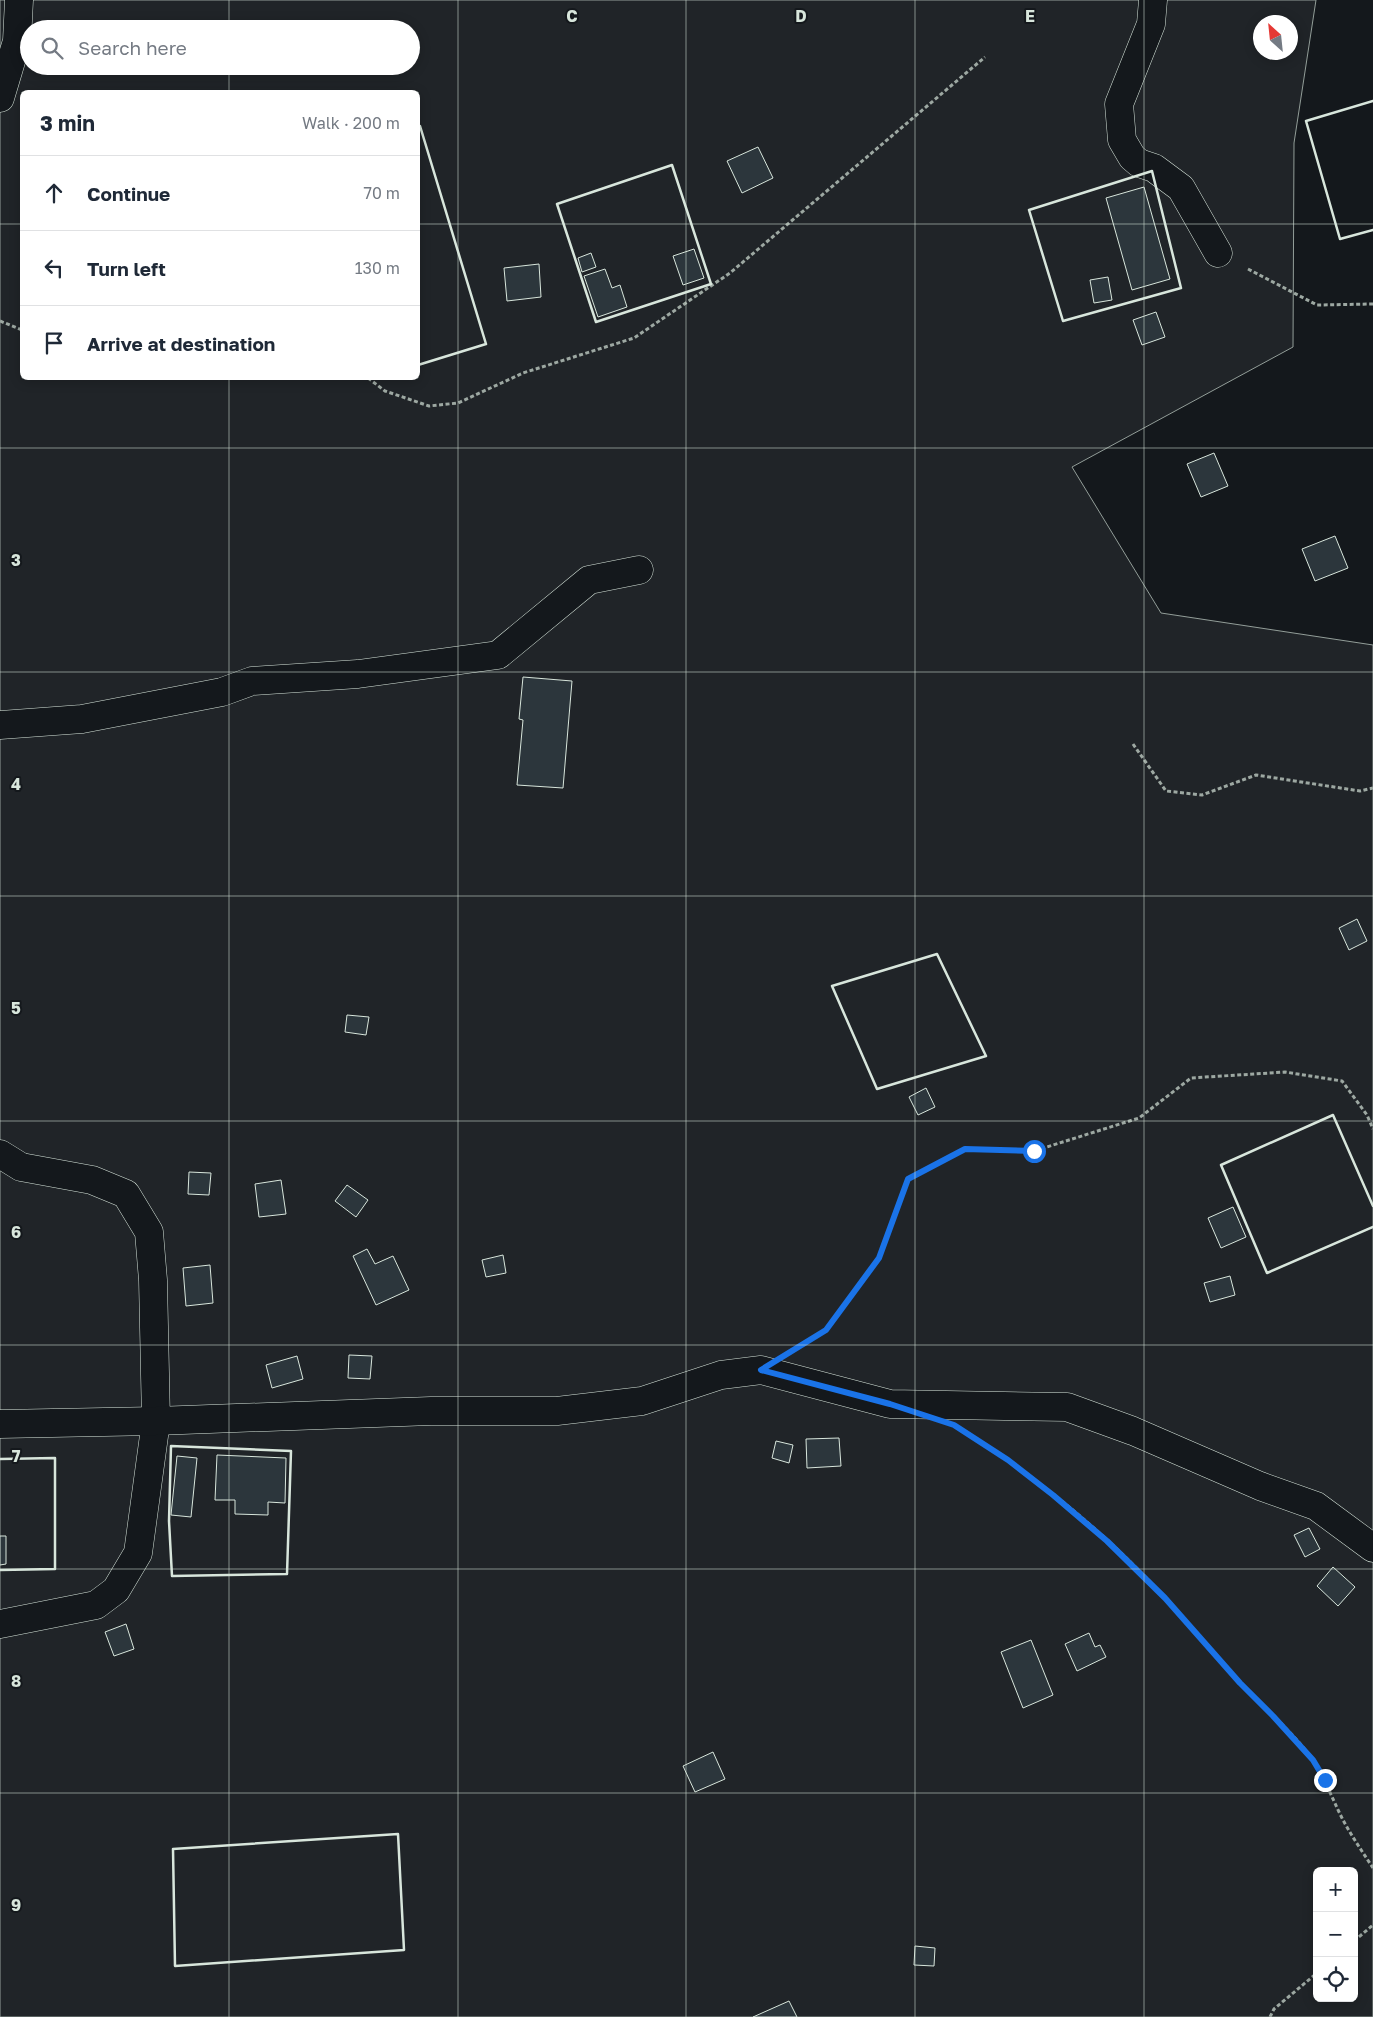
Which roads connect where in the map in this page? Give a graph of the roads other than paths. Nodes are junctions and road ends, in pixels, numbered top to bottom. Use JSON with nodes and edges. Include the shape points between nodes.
{"nodes":[{"id":1,"x":19,"y":0,"type":"edge"},
{"id":2,"x":1136,"y":0,"type":"edge"},
{"id":3,"x":1152,"y":12,"type":"edge"},
{"id":4,"x":0,"y":98,"type":"edge"},
{"id":5,"x":1218,"y":253,"type":"road end"},
{"id":6,"x":639,"y":570,"type":"dead end"},
{"id":7,"x":0,"y":726,"type":"edge"},
{"id":8,"x":0,"y":1154,"type":"edge"},
{"id":9,"x":156,"y":1421,"type":"junction"},
{"id":10,"x":0,"y":1424,"type":"edge"},
{"id":11,"x":1373,"y":1548,"type":"edge"},
{"id":12,"x":0,"y":1624,"type":"edge"}],
"edges":[{"from":1,"to":4,"type":"street","via":[[18,41]]},
{"from":2,"to":3,"type":"street"},
{"from":3,"to":5,"type":"street","via":[[1119,104],[1122,140],[1139,163],[1154,168],[1181,188]]},
{"from":6,"to":7,"type":"street","via":[[589,580],[498,655],[358,674],[252,681],[222,692],[82,719]]},
{"from":8,"to":9,"type":"street","via":[[21,1166],[92,1180],[126,1194],[149,1232]]},
{"from":9,"to":10,"type":"street"},
{"from":9,"to":11,"type":"street","via":[[430,1411],[557,1411],[642,1401],[721,1375],[761,1370],[890,1404],[1067,1407],[1134,1430],[1260,1486],[1316,1506]]},
{"from":9,"to":12,"type":"street","via":[[138,1553],[116,1590],[96,1605]]}]}
